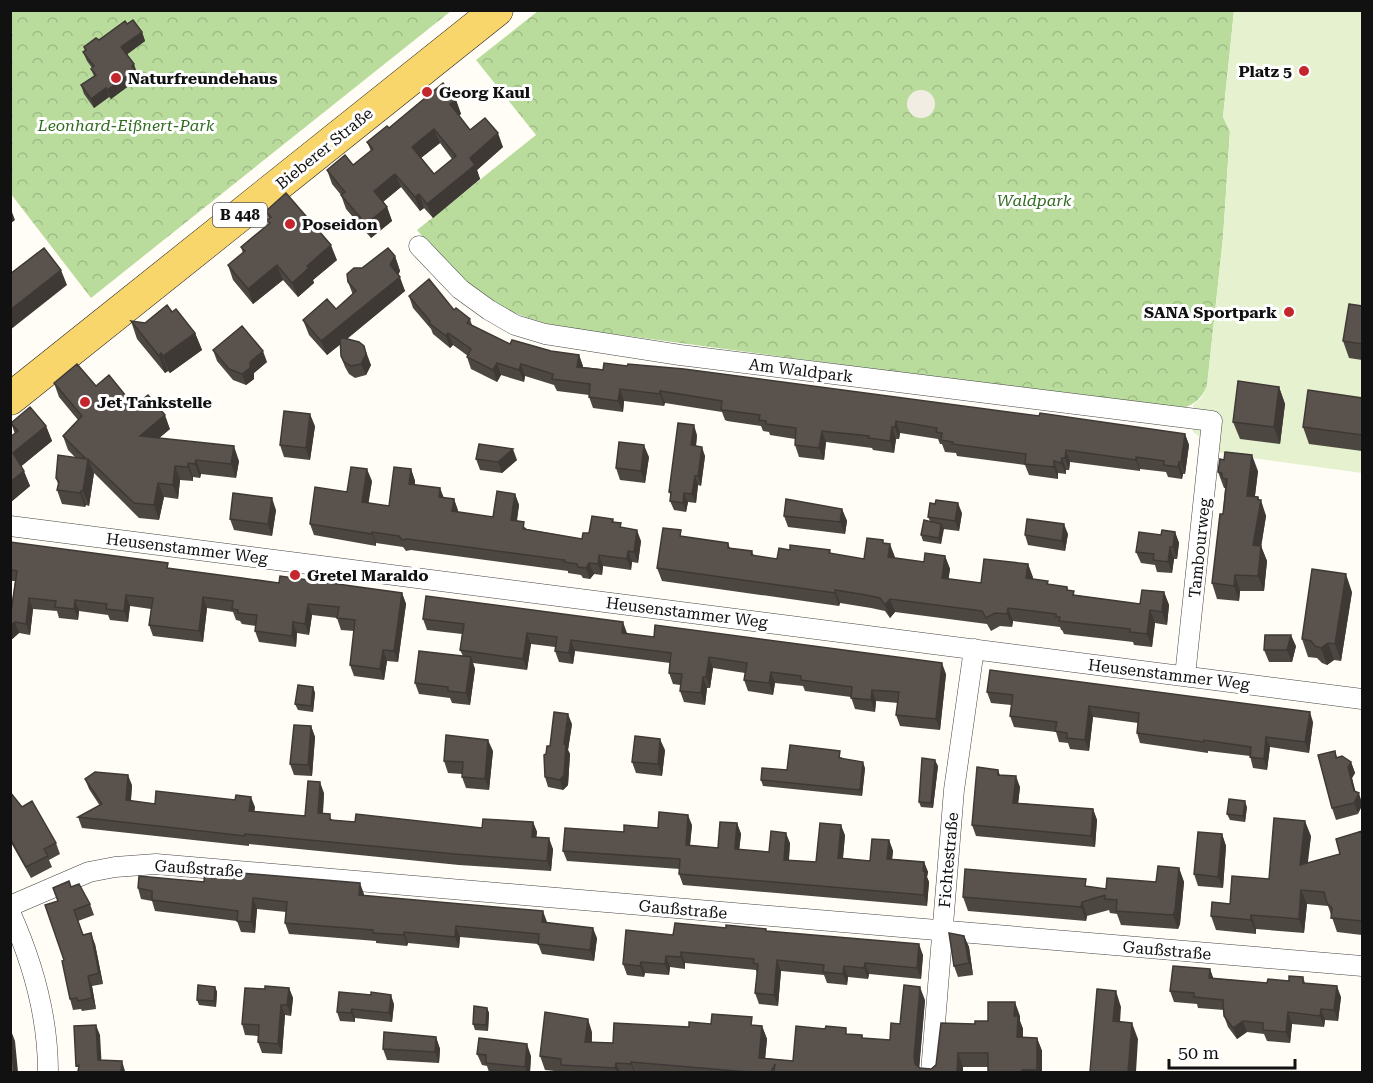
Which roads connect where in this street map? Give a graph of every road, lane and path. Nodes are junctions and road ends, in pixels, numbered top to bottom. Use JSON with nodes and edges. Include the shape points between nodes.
{"nodes":[{"id":1,"x":497,"y":10,"type":"edge"},
{"id":2,"x":419,"y":246,"type":"dead end"},
{"id":3,"x":10,"y":399,"type":"edge"},
{"id":4,"x":1212,"y":421,"type":"joint"},
{"id":5,"x":10,"y":526,"type":"edge"},
{"id":6,"x":974,"y":649,"type":"junction"},
{"id":7,"x":1185,"y":676,"type":"junction"},
{"id":8,"x":1362,"y":699,"type":"edge"},
{"id":9,"x":10,"y":906,"type":"edge"},
{"id":10,"x":10,"y":912,"type":"edge"},
{"id":11,"x":942,"y":932,"type":"junction"},
{"id":12,"x":1362,"y":966,"type":"edge"},
{"id":13,"x":48,"y":1072,"type":"edge"},
{"id":14,"x":931,"y":1072,"type":"edge"}],
"edges":[{"from":1,"to":3,"type":"main road","name":"Bieberer Straße","number":"B 448"},
{"from":2,"to":4,"type":"street","name":"Am Waldpark","via":[[472,298],[509,322],[538,333],[680,355]]},
{"from":4,"to":7,"type":"street","name":"Tambourweg"},
{"from":5,"to":6,"type":"street","name":"Heusenstammer Weg"},
{"from":6,"to":7,"type":"street","name":"Heusenstammer Weg"},
{"from":6,"to":11,"type":"street","name":"Fichtestraße","via":[[954,790]]},
{"from":7,"to":8,"type":"street","name":"Heusenstammer Weg"},
{"from":9,"to":11,"type":"street","name":"Gaußstraße","via":[[89,872],[156,864]]},
{"from":10,"to":13,"type":"street","via":[[39,991]]},
{"from":11,"to":12,"type":"street","name":"Gaußstraße"},
{"from":11,"to":14,"type":"street","name":"Fichtestraße"}]}
